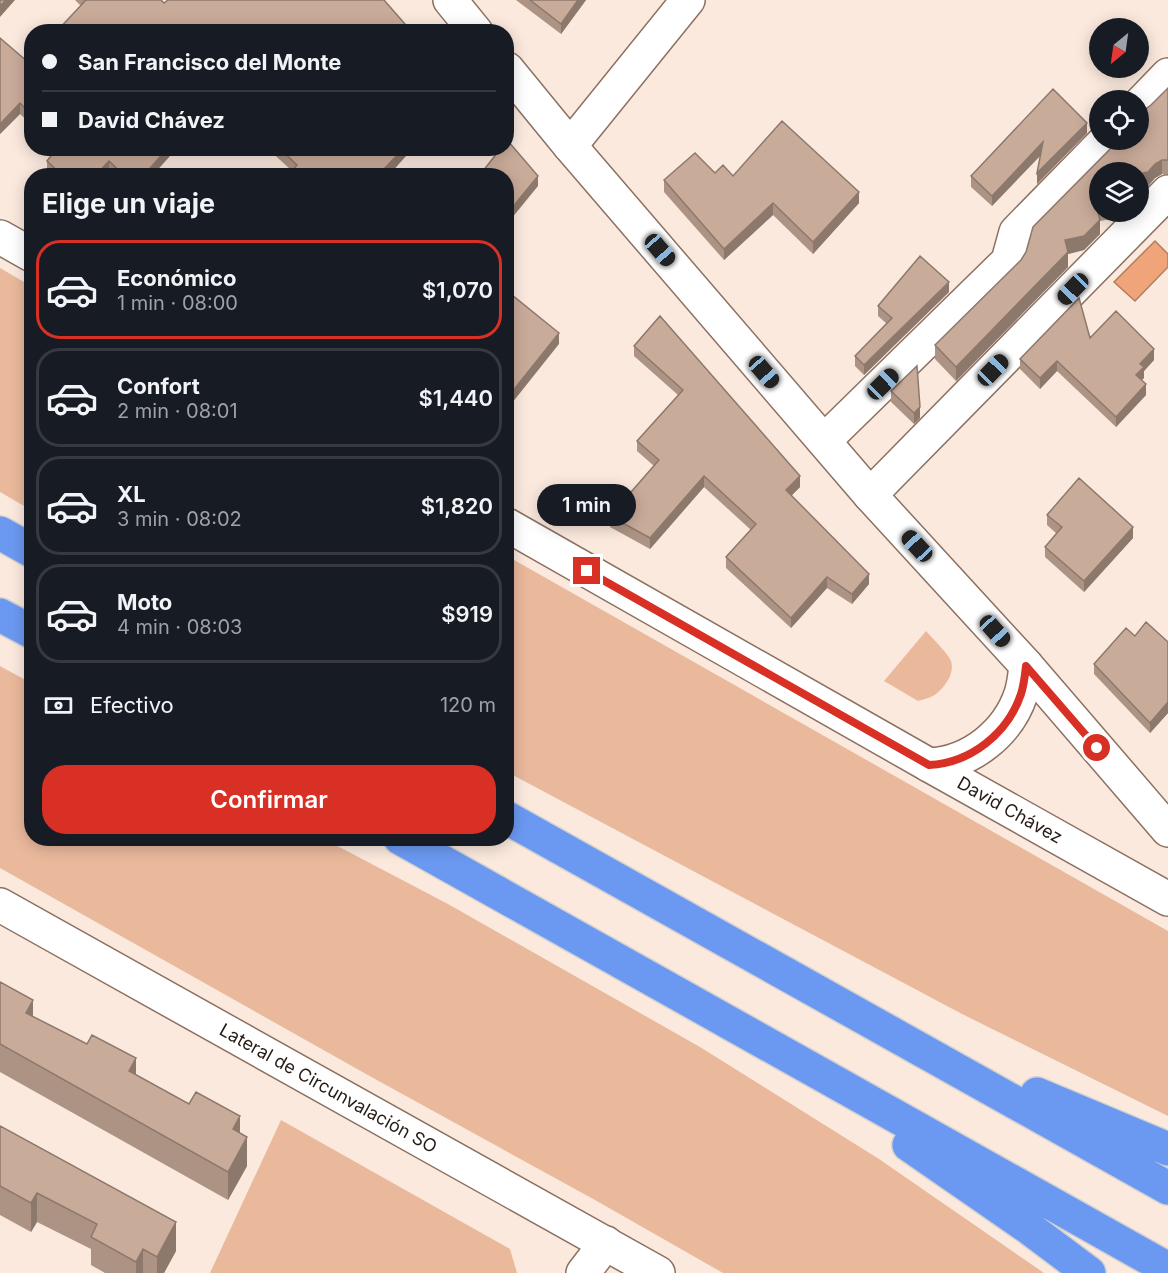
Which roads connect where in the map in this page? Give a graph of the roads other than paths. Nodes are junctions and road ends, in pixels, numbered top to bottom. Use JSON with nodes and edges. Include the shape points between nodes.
{"nodes":[{"id":1,"x":450,"y":0,"type":"edge"},
{"id":2,"x":688,"y":0,"type":"edge"},
{"id":3,"x":470,"y":24,"type":"edge"},
{"id":4,"x":1168,"y":75,"type":"edge"},
{"id":5,"x":514,"y":78,"type":"edge"},
{"id":6,"x":1149,"y":95,"type":"edge"},
{"id":7,"x":570,"y":146,"type":"junction"},
{"id":8,"x":1096,"y":150,"type":"edge"},
{"id":9,"x":1168,"y":192,"type":"edge"},
{"id":10,"x":0,"y":237,"type":"edge"},
{"id":11,"x":24,"y":250,"type":"edge"},
{"id":12,"x":824,"y":441,"type":"junction"},
{"id":13,"x":870,"y":495,"type":"junction"},
{"id":14,"x":514,"y":529,"type":"edge"},
{"id":15,"x":0,"y":533,"type":"edge"},
{"id":16,"x":24,"y":546,"type":"edge"},
{"id":17,"x":0,"y":615,"type":"edge"},
{"id":18,"x":24,"y":628,"type":"edge"},
{"id":19,"x":1026,"y":666,"type":"junction"},
{"id":20,"x":929,"y":765,"type":"junction"},
{"id":21,"x":514,"y":822,"type":"edge"},
{"id":22,"x":1168,"y":830,"type":"edge"},
{"id":23,"x":414,"y":846,"type":"edge"},
{"id":24,"x":1168,"y":899,"type":"edge"},
{"id":25,"x":0,"y":905,"type":"edge"},
{"id":26,"x":740,"y":1028,"type":"junction"},
{"id":27,"x":892,"y":1034,"type":"junction"},
{"id":28,"x":1168,"y":1149,"type":"edge"},
{"id":29,"x":1168,"y":1188,"type":"edge"},
{"id":30,"x":606,"y":1243,"type":"junction"},
{"id":31,"x":1168,"y":1269,"type":"edge"},
{"id":32,"x":583,"y":1273,"type":"edge"},
{"id":33,"x":658,"y":1273,"type":"edge"},
{"id":34,"x":1089,"y":1273,"type":"edge"}],
"edges":[{"from":1,"to":3,"type":"street"},
{"from":2,"to":7,"type":"street"},
{"from":4,"to":6,"type":"street"},
{"from":5,"to":7,"type":"street"},
{"from":7,"to":12,"type":"street"},
{"from":8,"to":12,"type":"street","via":[[1016,232],[1008,261]]},
{"from":9,"to":13,"type":"street"},
{"from":10,"to":11,"type":"street"},
{"from":12,"to":13,"type":"street"},
{"from":13,"to":19,"type":"street"},
{"from":14,"to":20,"type":"street","name":"David Chávez"},
{"from":15,"to":16,"type":"highway"},
{"from":17,"to":18,"type":"highway"},
{"from":19,"to":20,"type":"street","via":[[1015,708],[991,740],[962,758]]},
{"from":19,"to":22,"type":"street"},
{"from":20,"to":24,"type":"street","name":"David Chávez"},
{"from":21,"to":27,"type":"highway"},
{"from":23,"to":26,"type":"highway"},
{"from":25,"to":30,"type":"street","name":"Lateral de Circunvalación SO"},
{"from":26,"to":31,"type":"highway"},
{"from":26,"to":34,"type":"highway"},
{"from":27,"to":28,"type":"highway"},
{"from":27,"to":29,"type":"highway"},
{"from":30,"to":32,"type":"street"},
{"from":30,"to":33,"type":"street","name":"Lateral de Circunvalación SO"}]}
